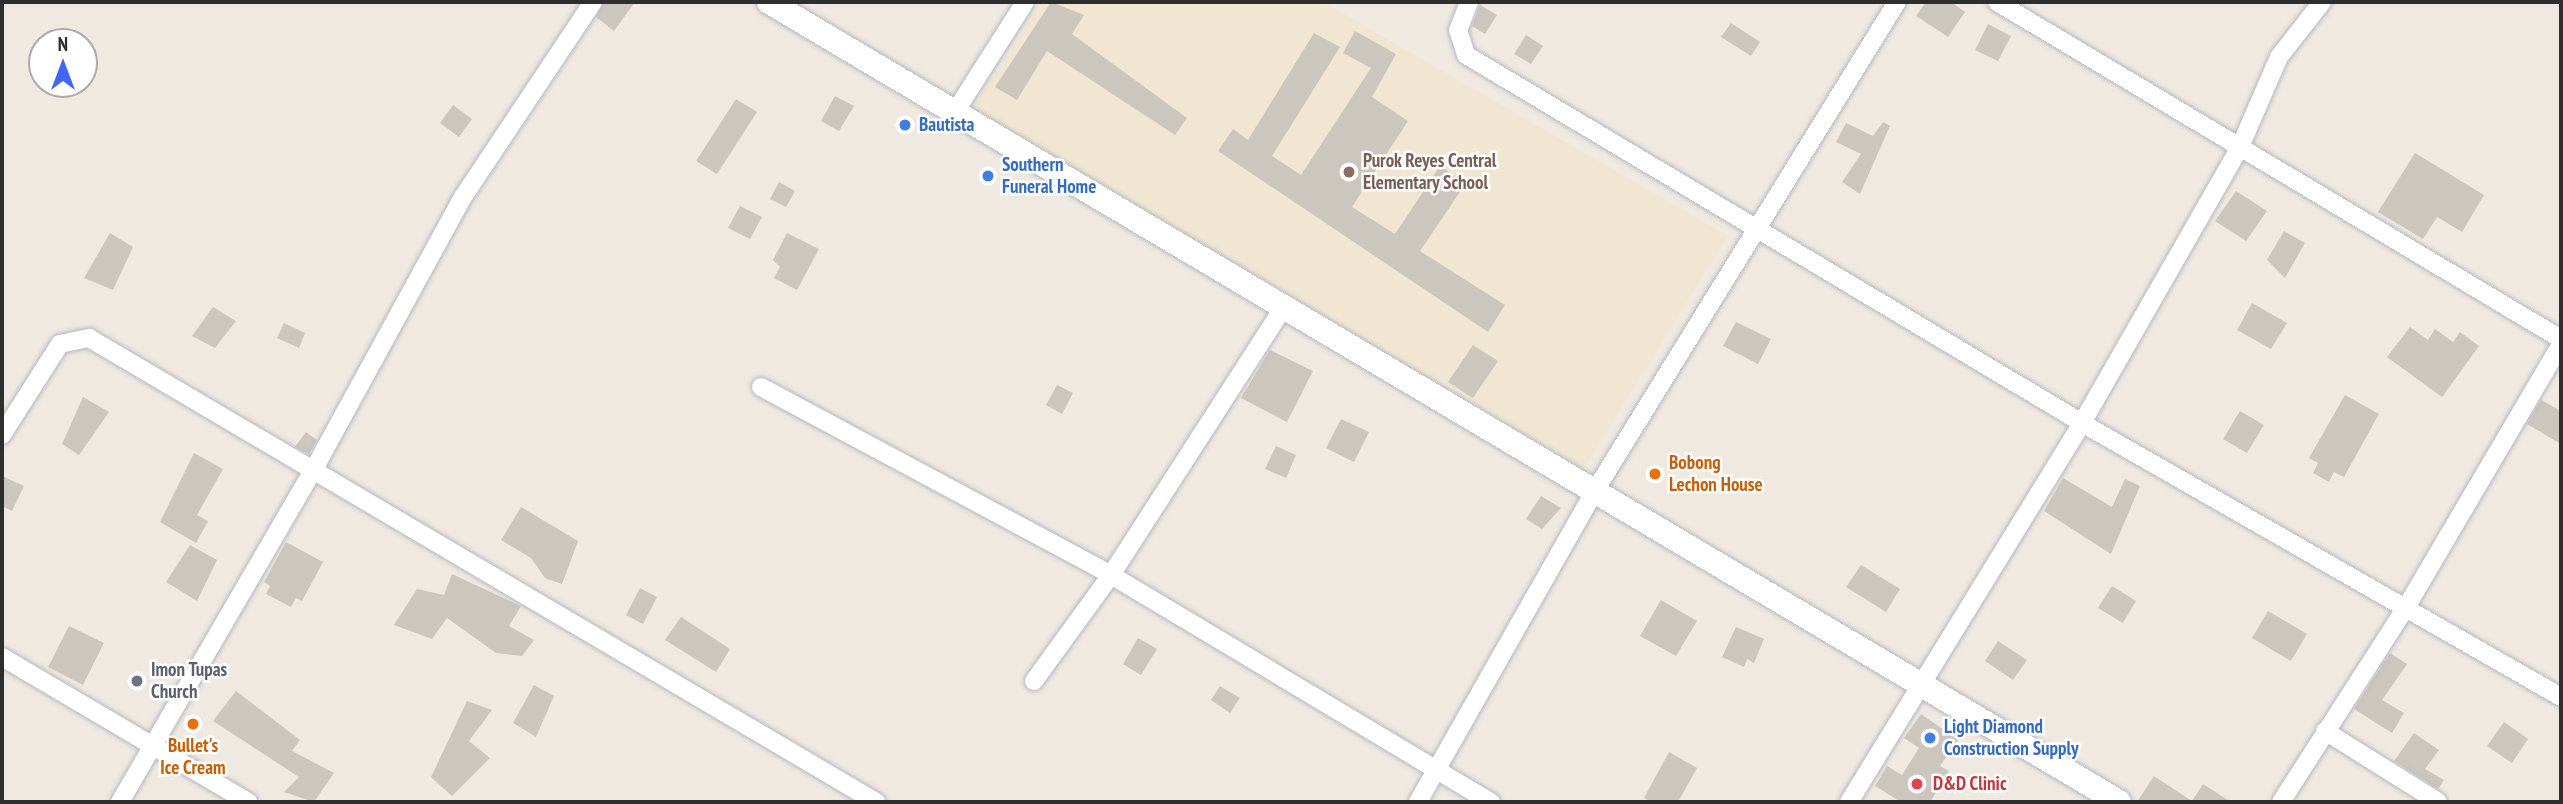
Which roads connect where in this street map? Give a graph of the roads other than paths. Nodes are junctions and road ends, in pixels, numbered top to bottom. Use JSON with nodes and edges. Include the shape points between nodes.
{"nodes":[{"id":1,"x":593,"y":2,"type":"edge"},
{"id":2,"x":769,"y":2,"type":"edge"},
{"id":3,"x":1025,"y":2,"type":"edge"},
{"id":4,"x":1469,"y":2,"type":"edge"},
{"id":5,"x":1897,"y":2,"type":"edge"},
{"id":6,"x":1997,"y":2,"type":"edge"},
{"id":7,"x":2322,"y":2,"type":"edge"},
{"id":8,"x":955,"y":112,"type":"junction"},
{"id":9,"x":2240,"y":147,"type":"junction"},
{"id":10,"x":1757,"y":229,"type":"junction"},
{"id":11,"x":1284,"y":307,"type":"junction"},
{"id":12,"x":2561,"y":341,"type":"edge"},
{"id":13,"x":761,"y":387,"type":"dead end"},
{"id":14,"x":2082,"y":423,"type":"junction"},
{"id":15,"x":2,"y":435,"type":"edge"},
{"id":16,"x":314,"y":469,"type":"junction"},
{"id":17,"x":1593,"y":494,"type":"junction"},
{"id":18,"x":1111,"y":575,"type":"junction"},
{"id":19,"x":2408,"y":604,"type":"junction"},
{"id":20,"x":2,"y":657,"type":"edge"},
{"id":21,"x":1034,"y":681,"type":"dead end"},
{"id":22,"x":1919,"y":689,"type":"junction"},
{"id":23,"x":2561,"y":697,"type":"edge"},
{"id":24,"x":2325,"y":731,"type":"junction"},
{"id":25,"x":153,"y":746,"type":"junction"},
{"id":26,"x":1436,"y":769,"type":"junction"},
{"id":27,"x":120,"y":802,"type":"edge"},
{"id":28,"x":248,"y":802,"type":"edge"},
{"id":29,"x":876,"y":802,"type":"edge"},
{"id":30,"x":1418,"y":802,"type":"edge"},
{"id":31,"x":1491,"y":802,"type":"edge"},
{"id":32,"x":1849,"y":802,"type":"edge"},
{"id":33,"x":2119,"y":802,"type":"edge"},
{"id":34,"x":2281,"y":802,"type":"edge"},
{"id":35,"x":2438,"y":802,"type":"edge"}],
"edges":[{"from":1,"to":16,"type":"street","via":[[463,197]]},
{"from":2,"to":8,"type":"main road"},
{"from":3,"to":8,"type":"street"},
{"from":4,"to":10,"type":"street","via":[[1458,30],[1466,55]]},
{"from":5,"to":10,"type":"street"},
{"from":6,"to":9,"type":"street"},
{"from":7,"to":9,"type":"street","via":[[2279,57]]},
{"from":8,"to":11,"type":"main road"},
{"from":9,"to":12,"type":"street"},
{"from":9,"to":14,"type":"street"},
{"from":10,"to":14,"type":"street"},
{"from":10,"to":17,"type":"street"},
{"from":11,"to":17,"type":"main road"},
{"from":11,"to":18,"type":"street"},
{"from":12,"to":19,"type":"street"},
{"from":13,"to":18,"type":"street"},
{"from":14,"to":19,"type":"street"},
{"from":14,"to":22,"type":"street"},
{"from":15,"to":16,"type":"street","via":[[60,344],[79,335]]},
{"from":16,"to":25,"type":"street"},
{"from":16,"to":29,"type":"street"},
{"from":17,"to":22,"type":"main road"},
{"from":17,"to":26,"type":"street"},
{"from":18,"to":21,"type":"street"},
{"from":18,"to":26,"type":"street"},
{"from":19,"to":23,"type":"street"},
{"from":19,"to":24,"type":"street"},
{"from":20,"to":25,"type":"street"},
{"from":22,"to":32,"type":"street"},
{"from":22,"to":33,"type":"main road"},
{"from":24,"to":34,"type":"street"},
{"from":24,"to":35,"type":"street"},
{"from":25,"to":27,"type":"street"},
{"from":25,"to":28,"type":"street"},
{"from":26,"to":30,"type":"street"},
{"from":26,"to":31,"type":"street"}]}
